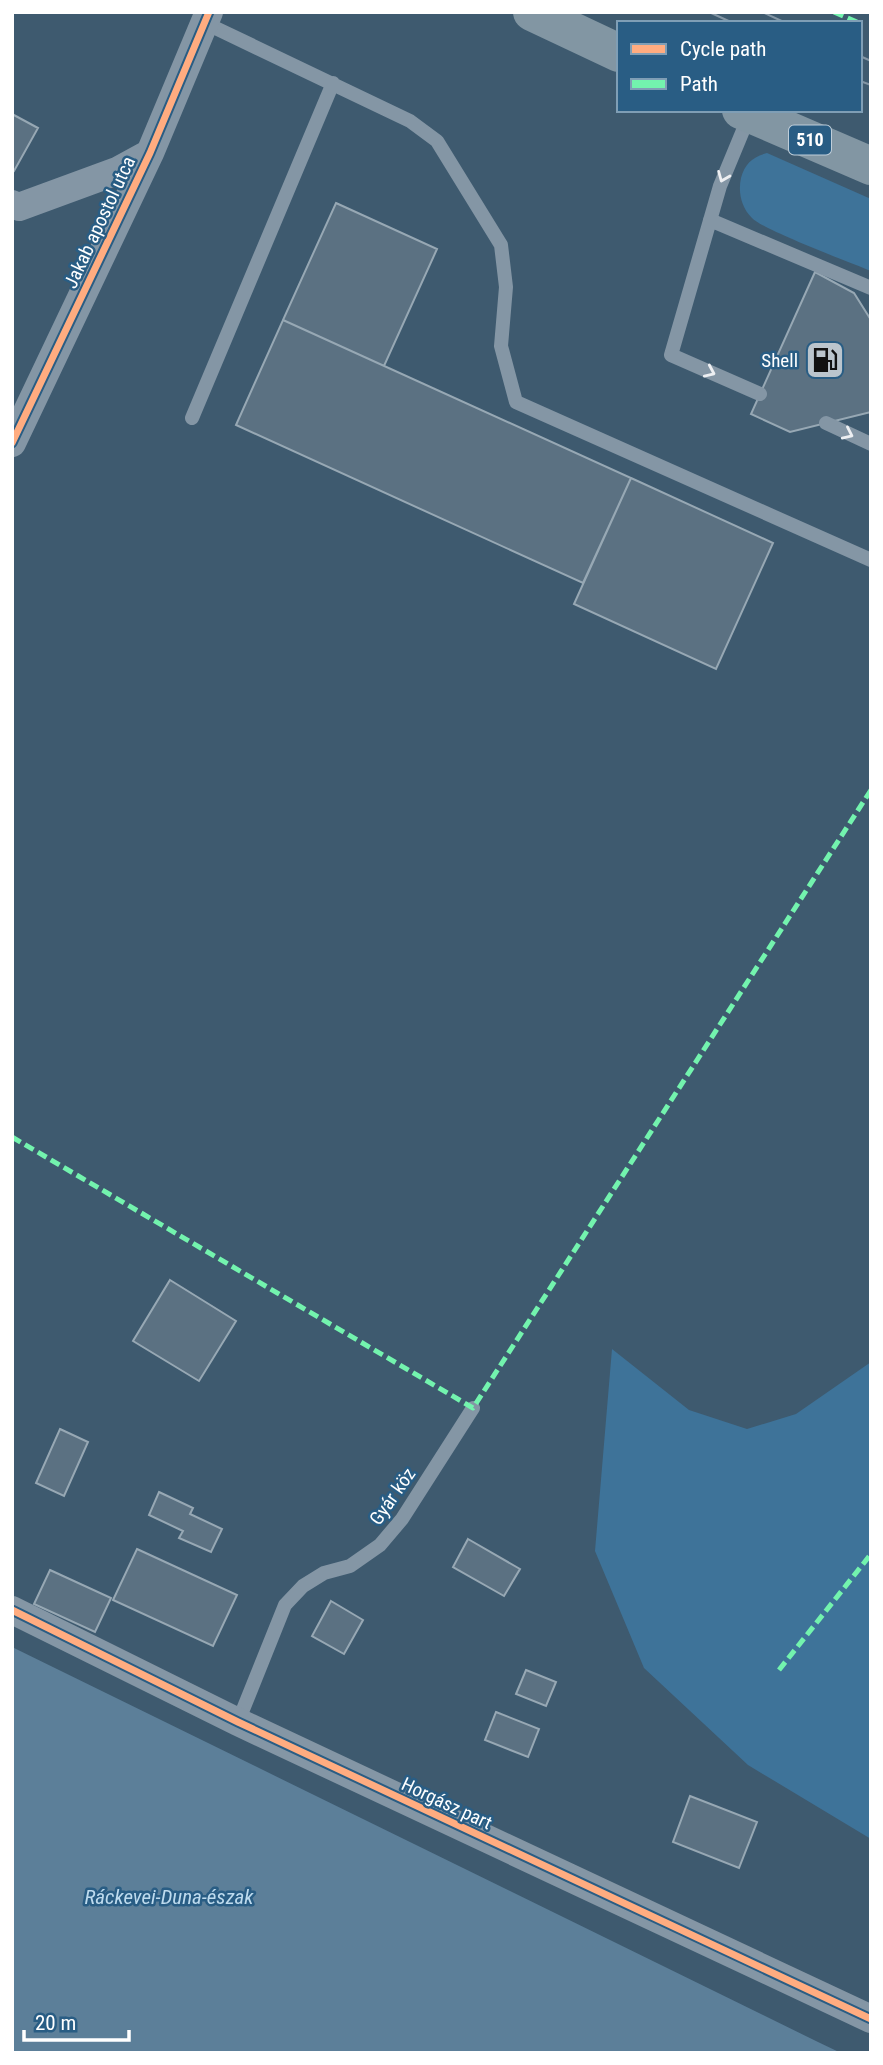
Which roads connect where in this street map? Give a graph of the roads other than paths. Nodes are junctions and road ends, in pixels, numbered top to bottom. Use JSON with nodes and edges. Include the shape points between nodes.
{"nodes":[{"id":1,"x":532,"y":12,"type":"edge"},
{"id":2,"x":207,"y":18,"type":"edge"},
{"id":3,"x":617,"y":52,"type":"edge"},
{"id":4,"x":333,"y":83,"type":"junction"},
{"id":5,"x":745,"y":112,"type":"edge"},
{"id":6,"x":150,"y":153,"type":"junction"},
{"id":7,"x":871,"y":166,"type":"edge"},
{"id":8,"x":14,"y":208,"type":"edge"},
{"id":9,"x":710,"y":220,"type":"junction"},
{"id":10,"x":871,"y":288,"type":"edge"},
{"id":11,"x":760,"y":394,"type":"dead end"},
{"id":12,"x":192,"y":418,"type":"dead end"},
{"id":13,"x":826,"y":423,"type":"dead end"},
{"id":14,"x":12,"y":443,"type":"edge"},
{"id":15,"x":871,"y":444,"type":"edge"},
{"id":16,"x":871,"y":560,"type":"edge"},
{"id":17,"x":473,"y":1408,"type":"dead end"},
{"id":18,"x":12,"y":1610,"type":"edge"},
{"id":19,"x":238,"y":1722,"type":"junction"},
{"id":20,"x":871,"y":2020,"type":"edge"}],
"edges":[{"from":1,"to":3,"type":"main road"},
{"from":2,"to":4,"type":"lane"},
{"from":2,"to":6,"type":"street","name":"Jakab apostol utca"},
{"from":4,"to":12,"type":"lane"},
{"from":4,"to":16,"type":"lane","via":[[410,121],[437,141],[500,245],[506,287],[501,346],[516,402]]},
{"from":5,"to":7,"type":"main road","number":"510"},
{"from":5,"to":9,"type":"lane","one_way":true},
{"from":6,"to":8,"type":"street","via":[[117,171]]},
{"from":6,"to":14,"type":"street","name":"Jakab apostol utca"},
{"from":9,"to":10,"type":"lane"},
{"from":9,"to":11,"type":"lane","one_way":true,"via":[[671,355]]},
{"from":13,"to":15,"type":"lane","one_way":true},
{"from":17,"to":19,"type":"lane","name":"Gyár köz","via":[[402,1519],[380,1545],[350,1566],[314,1580],[285,1605]]},
{"from":18,"to":19,"type":"street","name":"Horgász part"},
{"from":19,"to":20,"type":"street","name":"Horgász part"}]}
